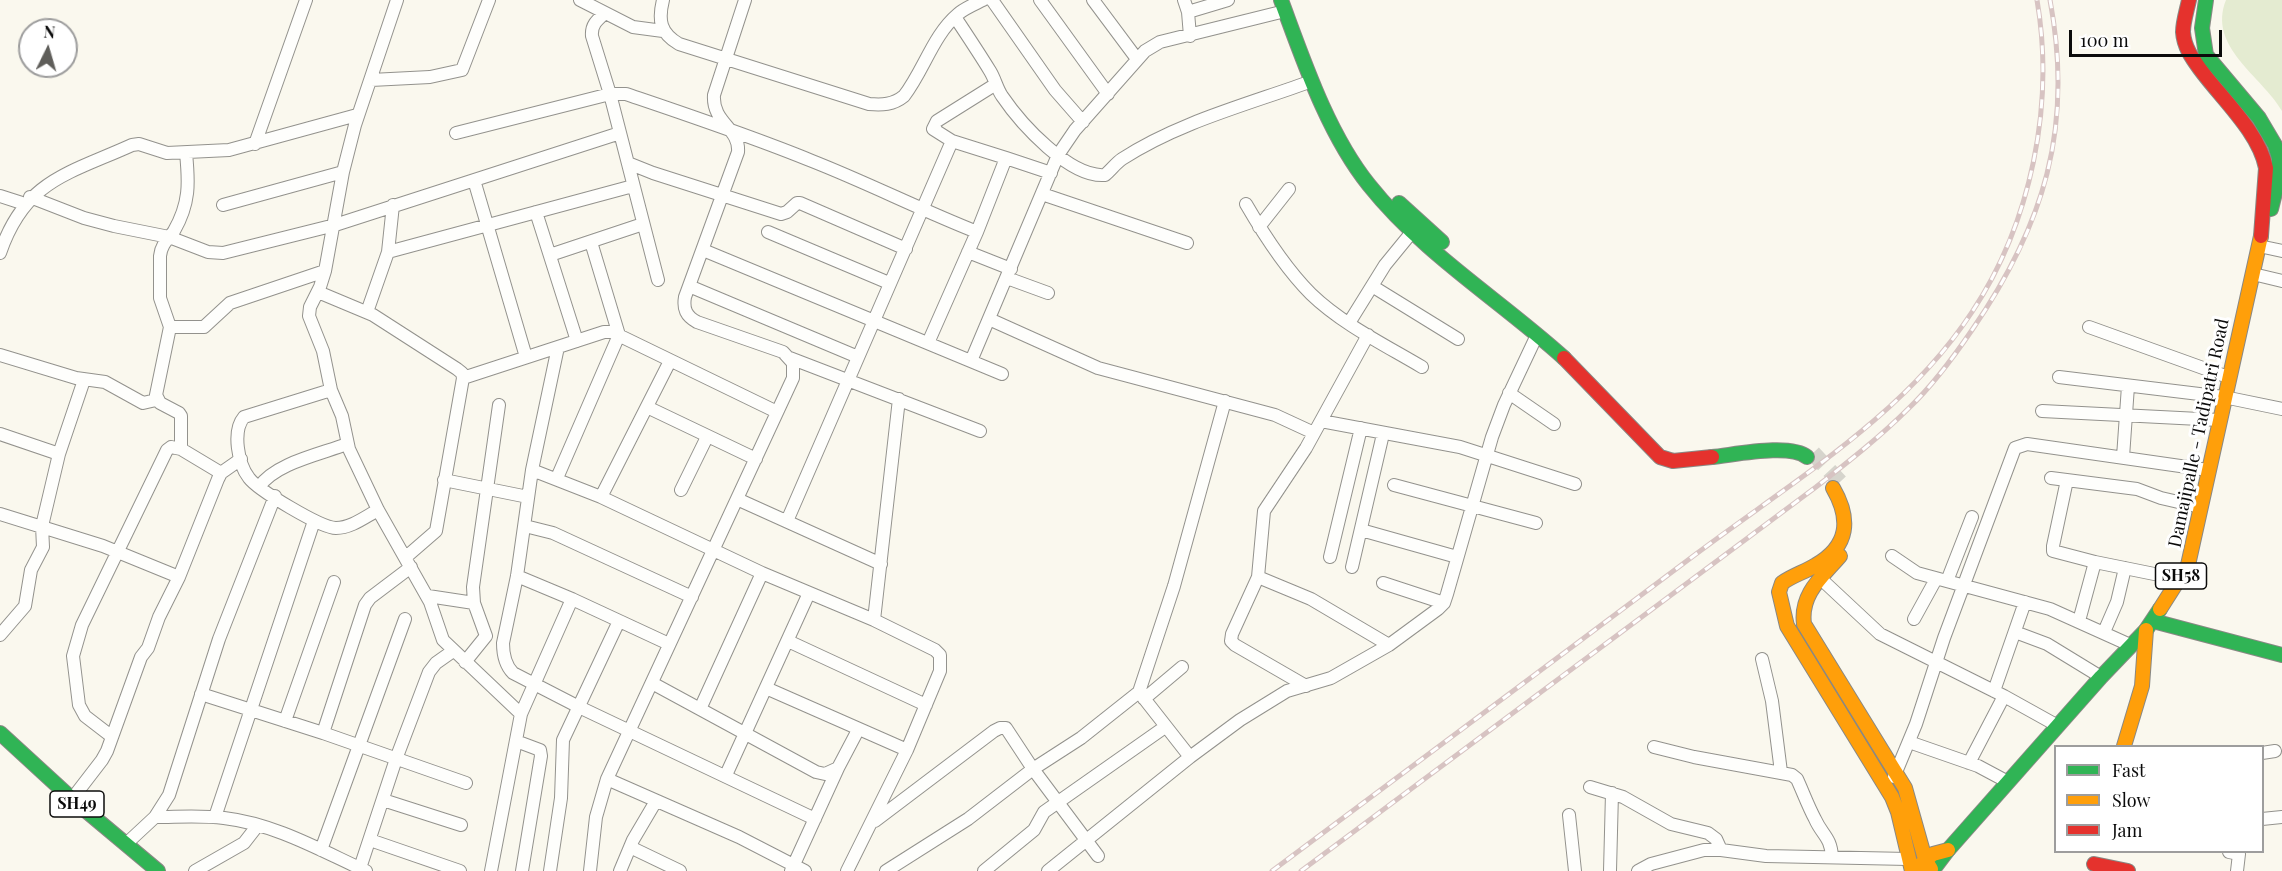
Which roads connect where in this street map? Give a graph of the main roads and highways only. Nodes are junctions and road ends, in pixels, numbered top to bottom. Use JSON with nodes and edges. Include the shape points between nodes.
{"nodes":[{"id":1,"x":2189,"y":0,"type":"edge"},
{"id":2,"x":2206,"y":0,"type":"edge"},
{"id":3,"x":1286,"y":4,"type":"edge"},
{"id":4,"x":2281,"y":158,"type":"edge"},
{"id":5,"x":2263,"y":226,"type":"junction"},
{"id":6,"x":2150,"y":626,"type":"junction"},
{"id":7,"x":2282,"y":655,"type":"edge"},
{"id":8,"x":0,"y":733,"type":"edge"},
{"id":9,"x":2125,"y":745,"type":"edge"},
{"id":10,"x":2096,"y":862,"type":"edge"},
{"id":11,"x":1911,"y":867,"type":"edge"},
{"id":12,"x":1930,"y":867,"type":"edge"},
{"id":13,"x":152,"y":870,"type":"edge"},
{"id":14,"x":2128,"y":871,"type":"edge"}],
"edges":[{"from":1,"to":5,"type":"main road","name":"Damajipalle - Tadipatri Road","number":"SH58","via":[[2183,31],[2188,52],[2253,135],[2264,158]]},
{"from":2,"to":4,"type":"main road","name":"Damajipalle - Tadipatri Road","number":"SH58","via":[[2202,23],[2206,54],[2265,127]]},
{"from":3,"to":3,"type":"main road","via":[[1312,81],[1366,180],[1412,232],[1592,382],[1660,456],[1679,461],[1789,450],[1810,455],[1798,443],[1781,441],[1677,452],[1665,448],[1607,383],[1437,239],[1368,168],[1326,92]]},
{"from":4,"to":5,"type":"main road","name":"Damajipalle - Tadipatri Road","number":"SH58","via":[[2278,184]]},
{"from":5,"to":6,"type":"main road","name":"Damajipalle - Tadipatri Road","number":"SH58","via":[[2188,564]]},
{"from":6,"to":7,"type":"main road"},
{"from":6,"to":9,"type":"main road","via":[[2142,686]]},
{"from":6,"to":12,"type":"main road","name":"Damajipalle - Tadipatri Road","number":"SH58","via":[[1948,850],[1933,854]]},
{"from":8,"to":13,"type":"main road","number":"SH49"},
{"from":10,"to":14,"type":"main road"},
{"from":11,"to":12,"type":"main road","name":"Damajipalle - Tadipatri Road","number":"SH58"},
{"from":11,"to":12,"type":"main road","via":[[1888,788],[1787,626],[1779,592],[1782,583],[1825,558],[1842,539],[1844,509],[1837,485],[1854,506],[1855,534],[1803,600],[1801,613],[1909,797]]}]}
